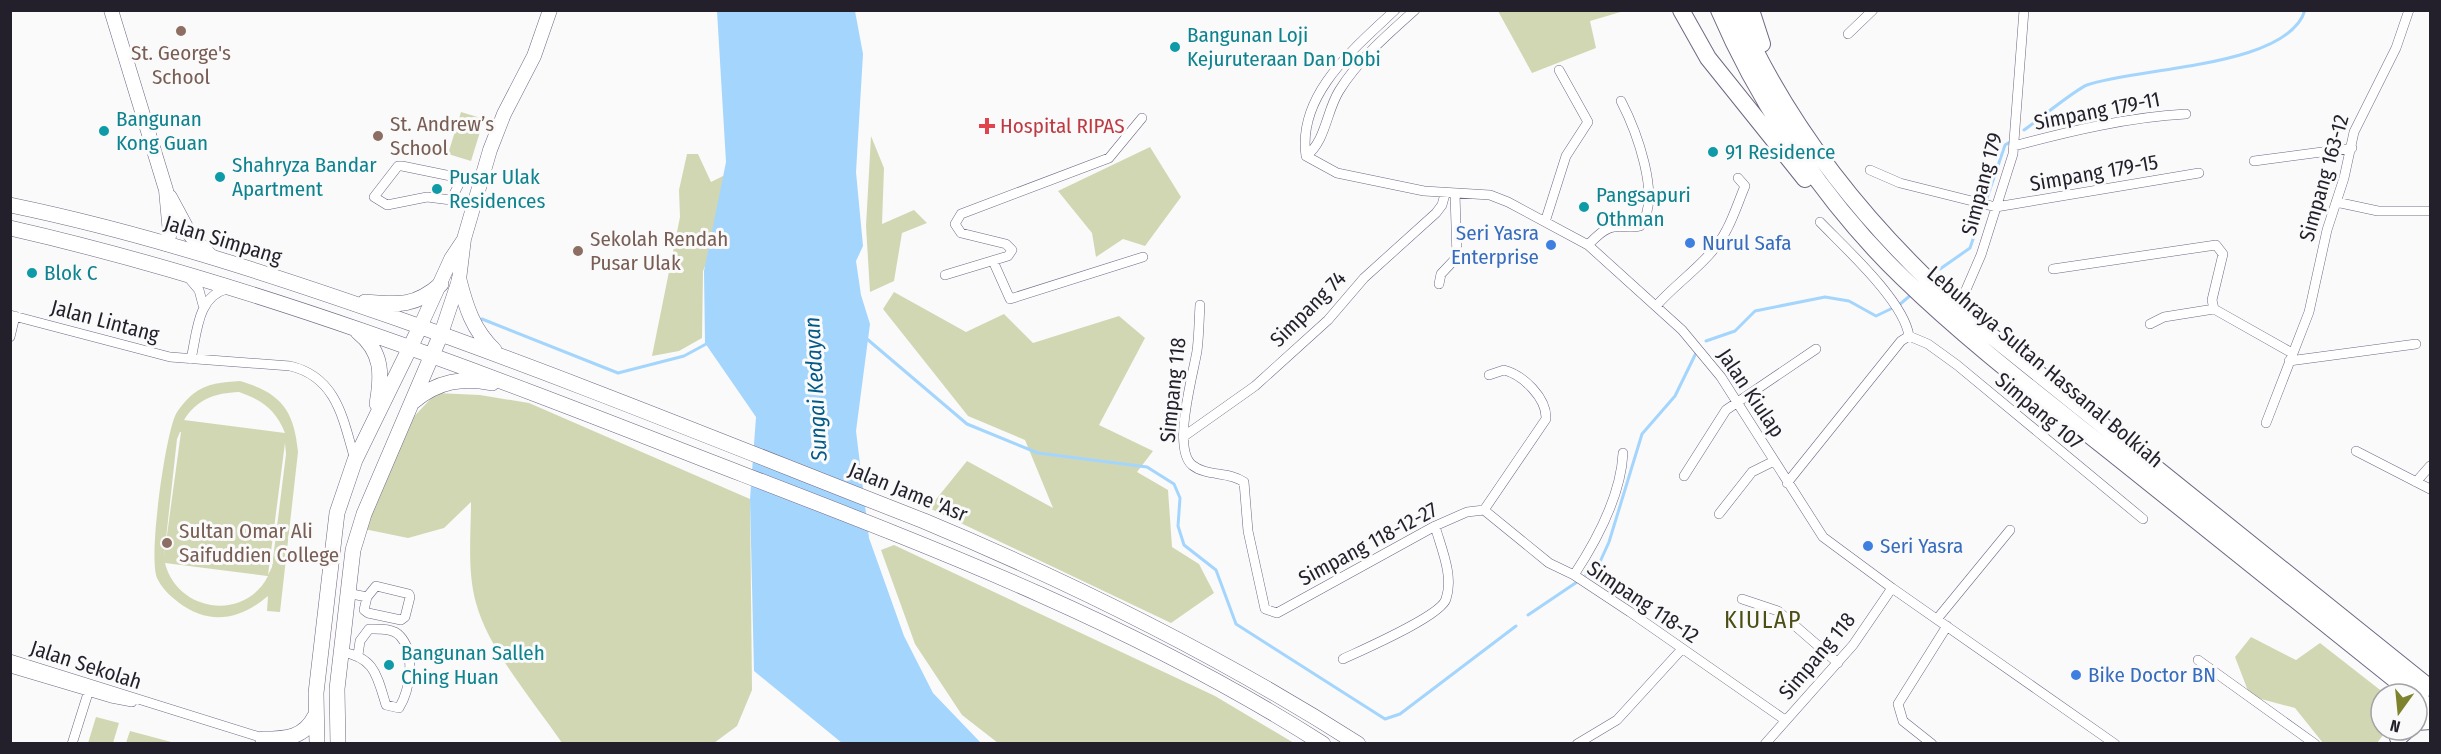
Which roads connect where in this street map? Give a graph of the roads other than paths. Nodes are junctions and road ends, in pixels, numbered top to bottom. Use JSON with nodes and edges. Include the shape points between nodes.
{"nodes":[{"id":1,"x":111,"y":10,"type":"edge"},
{"id":2,"x":550,"y":10,"type":"edge"},
{"id":3,"x":1395,"y":10,"type":"edge"},
{"id":4,"x":1415,"y":10,"type":"edge"},
{"id":5,"x":1681,"y":10,"type":"edge"},
{"id":6,"x":1719,"y":10,"type":"edge"},
{"id":7,"x":1736,"y":10,"type":"edge"},
{"id":8,"x":1751,"y":10,"type":"edge"},
{"id":9,"x":1873,"y":10,"type":"edge"},
{"id":10,"x":2024,"y":10,"type":"edge"},
{"id":11,"x":2409,"y":10,"type":"edge"},
{"id":12,"x":1848,"y":34,"type":"dead end"},
{"id":13,"x":1559,"y":70,"type":"dead end"},
{"id":14,"x":1621,"y":101,"type":"dead end"},
{"id":15,"x":2186,"y":114,"type":"dead end"},
{"id":16,"x":1142,"y":118,"type":"dead end"},
{"id":17,"x":2014,"y":146,"type":"junction"},
{"id":18,"x":1814,"y":148,"type":"junction"},
{"id":19,"x":2352,"y":148,"type":"junction"},
{"id":20,"x":1306,"y":156,"type":"junction"},
{"id":21,"x":2254,"y":161,"type":"dead end"},
{"id":22,"x":1870,"y":170,"type":"dead end"},
{"id":23,"x":2199,"y":172,"type":"dead end"},
{"id":24,"x":462,"y":178,"type":"junction"},
{"id":25,"x":1738,"y":178,"type":"dead end"},
{"id":26,"x":480,"y":182,"type":"junction"},
{"id":27,"x":165,"y":190,"type":"junction"},
{"id":28,"x":1450,"y":194,"type":"junction"},
{"id":29,"x":2336,"y":202,"type":"junction"},
{"id":30,"x":10,"y":205,"type":"edge"},
{"id":31,"x":1996,"y":207,"type":"junction"},
{"id":32,"x":2430,"y":211,"type":"edge"},
{"id":33,"x":1545,"y":222,"type":"junction"},
{"id":34,"x":1820,"y":222,"type":"dead end"},
{"id":35,"x":10,"y":228,"type":"edge"},
{"id":36,"x":1866,"y":238,"type":"junction"},
{"id":37,"x":464,"y":239,"type":"junction"},
{"id":38,"x":166,"y":244,"type":"junction"},
{"id":39,"x":1588,"y":245,"type":"junction"},
{"id":40,"x":1143,"y":257,"type":"dead end"},
{"id":41,"x":213,"y":258,"type":"junction"},
{"id":42,"x":993,"y":261,"type":"junction"},
{"id":43,"x":2053,"y":269,"type":"dead end"},
{"id":44,"x":184,"y":273,"type":"junction"},
{"id":45,"x":945,"y":275,"type":"dead end"},
{"id":46,"x":459,"y":280,"type":"junction"},
{"id":47,"x":441,"y":284,"type":"junction"},
{"id":48,"x":1439,"y":284,"type":"dead end"},
{"id":49,"x":234,"y":287,"type":"junction"},
{"id":50,"x":1965,"y":292,"type":"dead end"},
{"id":51,"x":344,"y":300,"type":"junction"},
{"id":52,"x":203,"y":305,"type":"junction"},
{"id":53,"x":1200,"y":305,"type":"dead end"},
{"id":54,"x":1657,"y":305,"type":"junction"},
{"id":55,"x":2214,"y":309,"type":"junction"},
{"id":56,"x":13,"y":315,"type":"edge"},
{"id":57,"x":2150,"y":324,"type":"dead end"},
{"id":58,"x":351,"y":327,"type":"junction"},
{"id":59,"x":420,"y":327,"type":"junction"},
{"id":60,"x":441,"y":334,"type":"junction"},
{"id":61,"x":1909,"y":336,"type":"junction"},
{"id":62,"x":10,"y":337,"type":"edge"},
{"id":63,"x":2416,"y":344,"type":"dead end"},
{"id":64,"x":410,"y":348,"type":"junction"},
{"id":65,"x":1816,"y":349,"type":"dead end"},
{"id":66,"x":433,"y":356,"type":"junction"},
{"id":67,"x":501,"y":356,"type":"junction"},
{"id":68,"x":2291,"y":357,"type":"junction"},
{"id":69,"x":190,"y":359,"type":"junction"},
{"id":70,"x":536,"y":369,"type":"junction"},
{"id":71,"x":1489,"y":375,"type":"dead end"},
{"id":72,"x":528,"y":390,"type":"junction"},
{"id":73,"x":1736,"y":400,"type":"junction"},
{"id":74,"x":412,"y":403,"type":"junction"},
{"id":75,"x":374,"y":419,"type":"junction"},
{"id":76,"x":2266,"y":423,"type":"dead end"},
{"id":77,"x":1184,"y":437,"type":"junction"},
{"id":78,"x":2356,"y":451,"type":"dead end"},
{"id":79,"x":1623,"y":453,"type":"dead end"},
{"id":80,"x":356,"y":460,"type":"junction"},
{"id":81,"x":1774,"y":461,"type":"junction"},
{"id":82,"x":2430,"y":466,"type":"edge"},
{"id":83,"x":1684,"y":476,"type":"dead end"},
{"id":84,"x":2416,"y":482,"type":"junction"},
{"id":85,"x":1787,"y":483,"type":"junction"},
{"id":86,"x":2430,"y":489,"type":"edge"},
{"id":87,"x":1484,"y":510,"type":"junction"},
{"id":88,"x":1719,"y":514,"type":"dead end"},
{"id":89,"x":2143,"y":519,"type":"dead end"},
{"id":90,"x":1435,"y":526,"type":"junction"},
{"id":91,"x":2010,"y":530,"type":"dead end"},
{"id":92,"x":1574,"y":576,"type":"junction"},
{"id":93,"x":1892,"y":588,"type":"junction"},
{"id":94,"x":347,"y":592,"type":"junction"},
{"id":95,"x":367,"y":597,"type":"junction"},
{"id":96,"x":1742,"y":599,"type":"dead end"},
{"id":97,"x":1270,"y":613,"type":"joint"},
{"id":98,"x":1937,"y":619,"type":"junction"},
{"id":99,"x":1947,"y":626,"type":"junction"},
{"id":100,"x":1681,"y":650,"type":"junction"},
{"id":101,"x":341,"y":652,"type":"junction"},
{"id":102,"x":358,"y":655,"type":"junction"},
{"id":103,"x":2367,"y":657,"type":"junction"},
{"id":104,"x":10,"y":659,"type":"edge"},
{"id":105,"x":1343,"y":659,"type":"dead end"},
{"id":106,"x":2198,"y":660,"type":"dead end"},
{"id":107,"x":1838,"y":663,"type":"junction"},
{"id":108,"x":10,"y":668,"type":"edge"},
{"id":109,"x":2387,"y":682,"type":"edge"},
{"id":110,"x":2398,"y":682,"type":"edge"},
{"id":111,"x":2430,"y":688,"type":"edge"},
{"id":112,"x":337,"y":689,"type":"junction"},
{"id":113,"x":89,"y":690,"type":"junction"},
{"id":114,"x":149,"y":705,"type":"junction"},
{"id":115,"x":315,"y":716,"type":"junction"},
{"id":116,"x":1785,"y":720,"type":"junction"},
{"id":117,"x":273,"y":742,"type":"edge"},
{"id":118,"x":72,"y":744,"type":"edge"},
{"id":119,"x":317,"y":744,"type":"edge"},
{"id":120,"x":326,"y":744,"type":"edge"},
{"id":121,"x":338,"y":744,"type":"edge"},
{"id":122,"x":1323,"y":744,"type":"edge"},
{"id":123,"x":1358,"y":744,"type":"edge"},
{"id":124,"x":1577,"y":744,"type":"edge"},
{"id":125,"x":1765,"y":744,"type":"edge"},
{"id":126,"x":1932,"y":744,"type":"edge"},
{"id":127,"x":2115,"y":744,"type":"edge"},
{"id":128,"x":2314,"y":744,"type":"edge"}],
"edges":[{"from":1,"to":27,"type":"main road"},
{"from":2,"to":26,"type":"main road","via":[[534,56],[501,121]]},
{"from":3,"to":20,"type":"street","via":[[1334,69],[1311,118],[1304,140]]},
{"from":4,"to":20,"type":"street","via":[[1356,65],[1331,104],[1317,148]]},
{"from":5,"to":36,"type":"highway","via":[[1708,58],[1766,132],[1829,206]]},
{"from":6,"to":36,"type":"highway","name":"Lebuhraya Sultan Hassanal Bolkiah","via":[[1775,119]]},
{"from":7,"to":18,"type":"highway","name":"Lebuhraya Sultan Hassanal Bolkiah","via":[[1776,90]]},
{"from":8,"to":18,"type":"highway","via":[[1771,64]]},
{"from":9,"to":12,"type":"street"},
{"from":10,"to":17,"type":"street","name":"Simpang 179"},
{"from":11,"to":19,"type":"street","name":"Simpang 163-12","via":[[2396,48],[2360,116]]},
{"from":13,"to":33,"type":"street","via":[[1588,122],[1566,156]]},
{"from":14,"to":39,"type":"street","via":[[1645,160],[1647,210],[1640,226],[1614,226]]},
{"from":15,"to":17,"type":"street","name":"Simpang 179-11","via":[[2074,131]]},
{"from":16,"to":42,"type":"street","via":[[1109,158],[961,214],[957,218],[961,233],[1010,246],[1008,256]]},
{"from":17,"to":31,"type":"street","name":"Simpang 179"},
{"from":18,"to":111,"type":"highway","name":"Lebuhraya Sultan Hassanal Bolkiah","via":[[1899,254],[1968,317]]},
{"from":19,"to":21,"type":"street"},
{"from":19,"to":29,"type":"street","name":"Simpang 163-12"},
{"from":20,"to":28,"type":"street","name":"Jalan Kiulap","via":[[1337,173]]},
{"from":22,"to":31,"type":"street","via":[[1900,183]]},
{"from":23,"to":31,"type":"street","name":"Simpang 179-15"},
{"from":24,"to":24,"type":"street","via":[[398,166],[374,197],[387,205],[427,197],[451,200]]},
{"from":24,"to":26,"type":"street"},
{"from":25,"to":54,"type":"street","via":[[1745,186],[1727,230],[1703,262]]},
{"from":26,"to":37,"type":"main road"},
{"from":27,"to":38,"type":"main road","via":[[170,223]]},
{"from":27,"to":41,"type":"main road","via":[[191,236]]},
{"from":28,"to":33,"type":"street","name":"Jalan Kiulap","via":[[1490,195]]},
{"from":28,"to":48,"type":"street","via":[[1457,257],[1441,274]]},
{"from":28,"to":77,"type":"street","name":"Simpang 74","via":[[1436,213],[1364,278],[1328,320],[1255,386]]},
{"from":29,"to":32,"type":"street","via":[[2378,211]]},
{"from":29,"to":68,"type":"street","name":"Simpang 163-12","via":[[2308,312]]},
{"from":30,"to":38,"type":"main road","name":"Jalan Simpang"},
{"from":31,"to":50,"type":"street","name":"Simpang 179"},
{"from":33,"to":39,"type":"street","name":"Jalan Kiulap"},
{"from":34,"to":61,"type":"street","via":[[1886,290],[1906,323]]},
{"from":35,"to":44,"type":"main road","name":"Jalan Simpang","via":[[85,244]]},
{"from":36,"to":103,"type":"highway","name":"Lebuhraya Sultan Hassanal Bolkiah","via":[[1900,276],[1956,327]]},
{"from":37,"to":46,"type":"main road"},
{"from":37,"to":47,"type":"main road"},
{"from":38,"to":41,"type":"main road","name":"Jalan Simpang"},
{"from":39,"to":54,"type":"street","name":"Jalan Kiulap"},
{"from":40,"to":42,"type":"street","via":[[1010,299]]},
{"from":41,"to":51,"type":"main road","name":"Jalan Simpang"},
{"from":42,"to":45,"type":"street"},
{"from":43,"to":55,"type":"street","via":[[2216,245],[2223,254],[2212,300]]},
{"from":44,"to":49,"type":"main road","name":"Jalan Simpang"},
{"from":44,"to":52,"type":"street","via":[[199,290]]},
{"from":46,"to":60,"type":"main road"},
{"from":46,"to":67,"type":"main road","via":[[479,336]]},
{"from":47,"to":51,"type":"main road","via":[[414,302],[402,304]]},
{"from":47,"to":59,"type":"main road"},
{"from":49,"to":52,"type":"street","via":[[213,294]]},
{"from":49,"to":58,"type":"main road","name":"Jalan Simpang"},
{"from":51,"to":59,"type":"main road","name":"Jalan Simpang"},
{"from":52,"to":69,"type":"street"},
{"from":53,"to":77,"type":"street","name":"Simpang 118"},
{"from":54,"to":73,"type":"street","name":"Jalan Kiulap","via":[[1704,354]]},
{"from":55,"to":57,"type":"street","via":[[2164,317]]},
{"from":55,"to":68,"type":"street"},
{"from":56,"to":62,"type":"street"},
{"from":56,"to":69,"type":"street","name":"Jalan Lintang"},
{"from":58,"to":64,"type":"main road","name":"Jalan Simpang"},
{"from":58,"to":75,"type":"main road","via":[[366,338],[379,359],[382,372]]},
{"from":59,"to":60,"type":"main road","name":"Jalan Jame 'Asr"},
{"from":59,"to":64,"type":"main road"},
{"from":60,"to":66,"type":"main road"},
{"from":60,"to":67,"type":"main road","name":"Jalan Jame 'Asr"},
{"from":61,"to":85,"type":"street"},
{"from":61,"to":89,"type":"street","name":"Simpang 107","via":[[1929,344],[1957,365]]},
{"from":63,"to":68,"type":"street"},
{"from":64,"to":66,"type":"main road","name":"Jalan Jame 'Asr"},
{"from":64,"to":75,"type":"main road"},
{"from":65,"to":73,"type":"street"},
{"from":66,"to":72,"type":"main road","name":"Jalan Jame 'Asr"},
{"from":66,"to":74,"type":"main road"},
{"from":67,"to":70,"type":"main road","name":"Jalan Jame 'Asr"},
{"from":68,"to":76,"type":"street","name":"Simpang 163-12"},
{"from":69,"to":80,"type":"street","name":"Jalan Lintang","via":[[290,366],[316,375],[334,396]]},
{"from":70,"to":72,"type":"main road"},
{"from":70,"to":123,"type":"main road","name":"Jalan Jame 'Asr","via":[[996,551],[1148,623]]},
{"from":71,"to":87,"type":"street","via":[[1496,370],[1513,372],[1542,401],[1546,419]]},
{"from":72,"to":74,"type":"main road","via":[[466,380],[433,387]]},
{"from":72,"to":122,"type":"main road","name":"Jalan Jame 'Asr","via":[[925,545],[1058,602],[1222,683]]},
{"from":73,"to":81,"type":"street","name":"Jalan Kiulap"},
{"from":73,"to":83,"type":"street","via":[[1714,426]]},
{"from":74,"to":94,"type":"main road","via":[[358,531]]},
{"from":75,"to":80,"type":"main road"},
{"from":77,"to":97,"type":"street","name":"Simpang 118","via":[[1184,455],[1191,465],[1244,482],[1248,531],[1265,609]]},
{"from":78,"to":84,"type":"street"},
{"from":79,"to":92,"type":"street","via":[[1608,512]]},
{"from":80,"to":115,"type":"main road","via":[[333,536]]},
{"from":81,"to":85,"type":"street","name":"Jalan Kiulap"},
{"from":81,"to":88,"type":"street","via":[[1752,472]]},
{"from":82,"to":84,"type":"street"},
{"from":84,"to":86,"type":"street"},
{"from":85,"to":93,"type":"street","name":"Jalan Kiulap","via":[[1823,537]]},
{"from":87,"to":90,"type":"street","name":"Simpang 118-12-27","via":[[1467,512]]},
{"from":87,"to":92,"type":"street","name":"Simpang 118-12","via":[[1549,563]]},
{"from":90,"to":97,"type":"street","name":"Simpang 118-12-27","via":[[1277,613]]},
{"from":90,"to":105,"type":"street","via":[[1449,586],[1446,601],[1402,631]]},
{"from":91,"to":98,"type":"street"},
{"from":92,"to":100,"type":"street","name":"Simpang 118-12"},
{"from":93,"to":98,"type":"street","name":"Jalan Kiulap"},
{"from":93,"to":107,"type":"street","name":"Simpang 118"},
{"from":94,"to":95,"type":"street"},
{"from":94,"to":101,"type":"main road"},
{"from":95,"to":95,"type":"street","via":[[366,612],[401,620],[410,597],[376,586]]},
{"from":96,"to":107,"type":"street","via":[[1778,611]]},
{"from":98,"to":99,"type":"street","name":"Jalan Kiulap"},
{"from":99,"to":126,"type":"street","via":[[1898,704],[1903,721]]},
{"from":99,"to":127,"type":"street","name":"Jalan Kiulap"},
{"from":100,"to":116,"type":"street","name":"Simpang 118-12"},
{"from":100,"to":124,"type":"street","via":[[1617,720]]},
{"from":101,"to":102,"type":"street"},
{"from":101,"to":112,"type":"main road"},
{"from":102,"to":102,"type":"street","via":[[375,672],[386,705],[399,708],[410,662],[400,636],[384,629],[369,629],[360,641]]},
{"from":103,"to":109,"type":"highway"},
{"from":103,"to":110,"type":"highway","name":"Lebuhraya Sultan Hassanal Bolkiah"},
{"from":104,"to":114,"type":"street","name":"Jalan Sekolah","via":[[113,689]]},
{"from":106,"to":128,"type":"street"},
{"from":107,"to":116,"type":"street","name":"Simpang 118"},
{"from":108,"to":113,"type":"street","name":"Jalan Sekolah"},
{"from":112,"to":120,"type":"main road"},
{"from":112,"to":121,"type":"main road"},
{"from":113,"to":114,"type":"street","name":"Jalan Sekolah"},
{"from":113,"to":118,"type":"street"},
{"from":114,"to":117,"type":"street","name":"Jalan Sekolah"},
{"from":115,"to":117,"type":"main road","via":[[302,733]]},
{"from":115,"to":119,"type":"main road"},
{"from":116,"to":125,"type":"street","name":"Simpang 118"}]}
